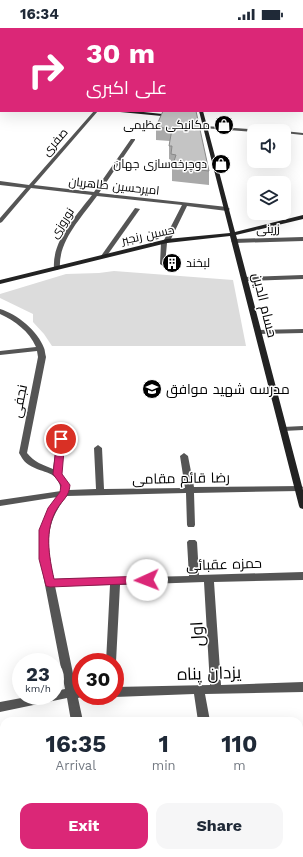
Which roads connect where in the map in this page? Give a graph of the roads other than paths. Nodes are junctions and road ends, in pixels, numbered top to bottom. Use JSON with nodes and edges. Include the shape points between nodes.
{"nodes":[{"id":1,"x":95,"y":112,"type":"edge"},
{"id":2,"x":132,"y":112,"type":"edge"},
{"id":3,"x":201,"y":112,"type":"edge"},
{"id":4,"x":180,"y":116,"type":"edge"},
{"id":5,"x":195,"y":118,"type":"edge"},
{"id":6,"x":203,"y":119,"type":"junction"},
{"id":7,"x":205,"y":127,"type":"junction"},
{"id":8,"x":247,"y":130,"type":"edge"},
{"id":9,"x":291,"y":133,"type":"edge"},
{"id":10,"x":303,"y":134,"type":"edge"},
{"id":11,"x":132,"y":140,"type":"dead end"},
{"id":12,"x":0,"y":183,"type":"edge"},
{"id":13,"x":30,"y":186,"type":"junction"},
{"id":14,"x":95,"y":194,"type":"junction"},
{"id":15,"x":185,"y":204,"type":"junction"},
{"id":16,"x":137,"y":209,"type":"dead end"},
{"id":17,"x":226,"y":209,"type":"junction"},
{"id":18,"x":303,"y":217,"type":"edge"},
{"id":19,"x":0,"y":221,"type":"edge"},
{"id":20,"x":234,"y":237,"type":"junction"},
{"id":21,"x":303,"y":239,"type":"edge"},
{"id":22,"x":166,"y":242,"type":"junction"},
{"id":23,"x":104,"y":256,"type":"junction"},
{"id":24,"x":163,"y":264,"type":"dead end"},
{"id":25,"x":57,"y":268,"type":"junction"},
{"id":26,"x":303,"y":278,"type":"edge"},
{"id":27,"x":245,"y":279,"type":"junction"},
{"id":28,"x":0,"y":282,"type":"edge"},
{"id":29,"x":0,"y":311,"type":"edge"},
{"id":30,"x":303,"y":331,"type":"edge"},
{"id":31,"x":258,"y":332,"type":"junction"},
{"id":32,"x":42,"y":348,"type":"junction"},
{"id":33,"x":0,"y":353,"type":"edge"},
{"id":34,"x":283,"y":428,"type":"junction"},
{"id":35,"x":303,"y":428,"type":"edge"},
{"id":36,"x":61,"y":439,"type":"dead end"},
{"id":37,"x":98,"y":448,"type":"dead end"},
{"id":38,"x":184,"y":456,"type":"dead end"},
{"id":39,"x":58,"y":474,"type":"junction"},
{"id":40,"x":299,"y":475,"type":"edge"},
{"id":41,"x":298,"y":488,"type":"junction"},
{"id":42,"x":190,"y":490,"type":"junction"},
{"id":43,"x":100,"y":492,"type":"junction"},
{"id":44,"x":65,"y":493,"type":"junction"},
{"id":45,"x":0,"y":503,"type":"edge"},
{"id":46,"x":303,"y":506,"type":"edge"},
{"id":47,"x":191,"y":525,"type":"dead end"},
{"id":48,"x":192,"y":542,"type":"dead end"},
{"id":49,"x":303,"y":576,"type":"edge"},
{"id":50,"x":210,"y":578,"type":"junction"},
{"id":51,"x":194,"y":579,"type":"junction"},
{"id":52,"x":115,"y":581,"type":"junction"},
{"id":53,"x":50,"y":583,"type":"junction"},
{"id":54,"x":111,"y":653,"type":"edge"},
{"id":55,"x":72,"y":676,"type":"edge"},
{"id":56,"x":303,"y":687,"type":"edge"},
{"id":57,"x":216,"y":689,"type":"junction"},
{"id":58,"x":200,"y":690,"type":"junction"},
{"id":59,"x":124,"y":692,"type":"edge"},
{"id":60,"x":72,"y":694,"type":"edge"},
{"id":61,"x":76,"y":705,"type":"edge"},
{"id":62,"x":0,"y":707,"type":"edge"},
{"id":63,"x":77,"y":717,"type":"edge"},
{"id":64,"x":203,"y":717,"type":"edge"}],
"edges":[{"from":1,"to":13,"type":"street","name":"صفری"},
{"from":2,"to":4,"type":"main road"},
{"from":3,"to":6,"type":"main road","name":"حسام الدین"},
{"from":5,"to":6,"type":"main road"},
{"from":6,"to":7,"type":"main road","name":"حسام الدین"},
{"from":7,"to":8,"type":"street"},
{"from":7,"to":17,"type":"main road","name":"حسام الدین"},
{"from":9,"to":10,"type":"street"},
{"from":11,"to":14,"type":"street","name":"نوروزی"},
{"from":12,"to":13,"type":"street","name":"امیرحسین طاهریان"},
{"from":13,"to":14,"type":"street","name":"امیرحسین طاهریان"},
{"from":13,"to":19,"type":"street","name":"صفری"},
{"from":14,"to":15,"type":"street","name":"امیرحسین طاهریان"},
{"from":14,"to":25,"type":"street","name":"نوروزی","via":[[57,250]]},
{"from":15,"to":17,"type":"street","name":"امیرحسین طاهریان"},
{"from":15,"to":22,"type":"street"},
{"from":16,"to":23,"type":"street"},
{"from":17,"to":20,"type":"main road","name":"حسام الدین"},
{"from":18,"to":20,"type":"main road","name":"حسین رنجبر"},
{"from":20,"to":21,"type":"street","name":"زرینی"},
{"from":20,"to":22,"type":"main road","name":"حسین رنجبر"},
{"from":20,"to":27,"type":"main road","name":"حسام الدین"},
{"from":22,"to":23,"type":"main road","name":"حسین رنجبر"},
{"from":22,"to":24,"type":"street"},
{"from":23,"to":25,"type":"main road","name":"حسین رنجبر"},
{"from":25,"to":28,"type":"main road","name":"حسین رنجبر"},
{"from":26,"to":27,"type":"street"},
{"from":27,"to":31,"type":"main road","name":"حسام الدین"},
{"from":29,"to":32,"type":"street","via":[[21,324]]},
{"from":30,"to":31,"type":"street"},
{"from":31,"to":34,"type":"main road","name":"حسام الدین"},
{"from":32,"to":33,"type":"street"},
{"from":32,"to":39,"type":"street","name":"نجفی","via":[[23,453],[30,462]]},
{"from":34,"to":35,"type":"street"},
{"from":34,"to":40,"type":"main road","name":"حسام الدین"},
{"from":36,"to":39,"type":"street"},
{"from":37,"to":43,"type":"street"},
{"from":38,"to":42,"type":"street"},
{"from":39,"to":44,"type":"street","via":[[66,485]]},
{"from":40,"to":41,"type":"main road","name":"حسام الدین"},
{"from":41,"to":42,"type":"street","name":"رضا قائم مقامی"},
{"from":41,"to":46,"type":"main road","name":"حسام الدین"},
{"from":42,"to":43,"type":"street","name":"رضا قائم مقامی"},
{"from":42,"to":47,"type":"street"},
{"from":43,"to":44,"type":"street","name":"رضا قائم مقامی"},
{"from":44,"to":45,"type":"street","name":"رضا قائم مقامی"},
{"from":44,"to":53,"type":"street","via":[[53,508],[44,530],[45,559]]},
{"from":48,"to":51,"type":"street"},
{"from":49,"to":50,"type":"street","name":"حمزه عقبائی"},
{"from":50,"to":51,"type":"street","name":"حمزه عقبائی"},
{"from":50,"to":57,"type":"street","name":"اول"},
{"from":51,"to":52,"type":"street","name":"حمزه عقبائی"},
{"from":52,"to":53,"type":"street","name":"حمزه عقبائی"},
{"from":52,"to":54,"type":"street"},
{"from":53,"to":55,"type":"street"},
{"from":56,"to":57,"type":"street","name":"یزدان پناه"},
{"from":57,"to":58,"type":"street","name":"یزدان پناه"},
{"from":58,"to":59,"type":"street","name":"یزدان پناه"},
{"from":58,"to":64,"type":"street"},
{"from":60,"to":62,"type":"street"},
{"from":61,"to":63,"type":"street"}]}
